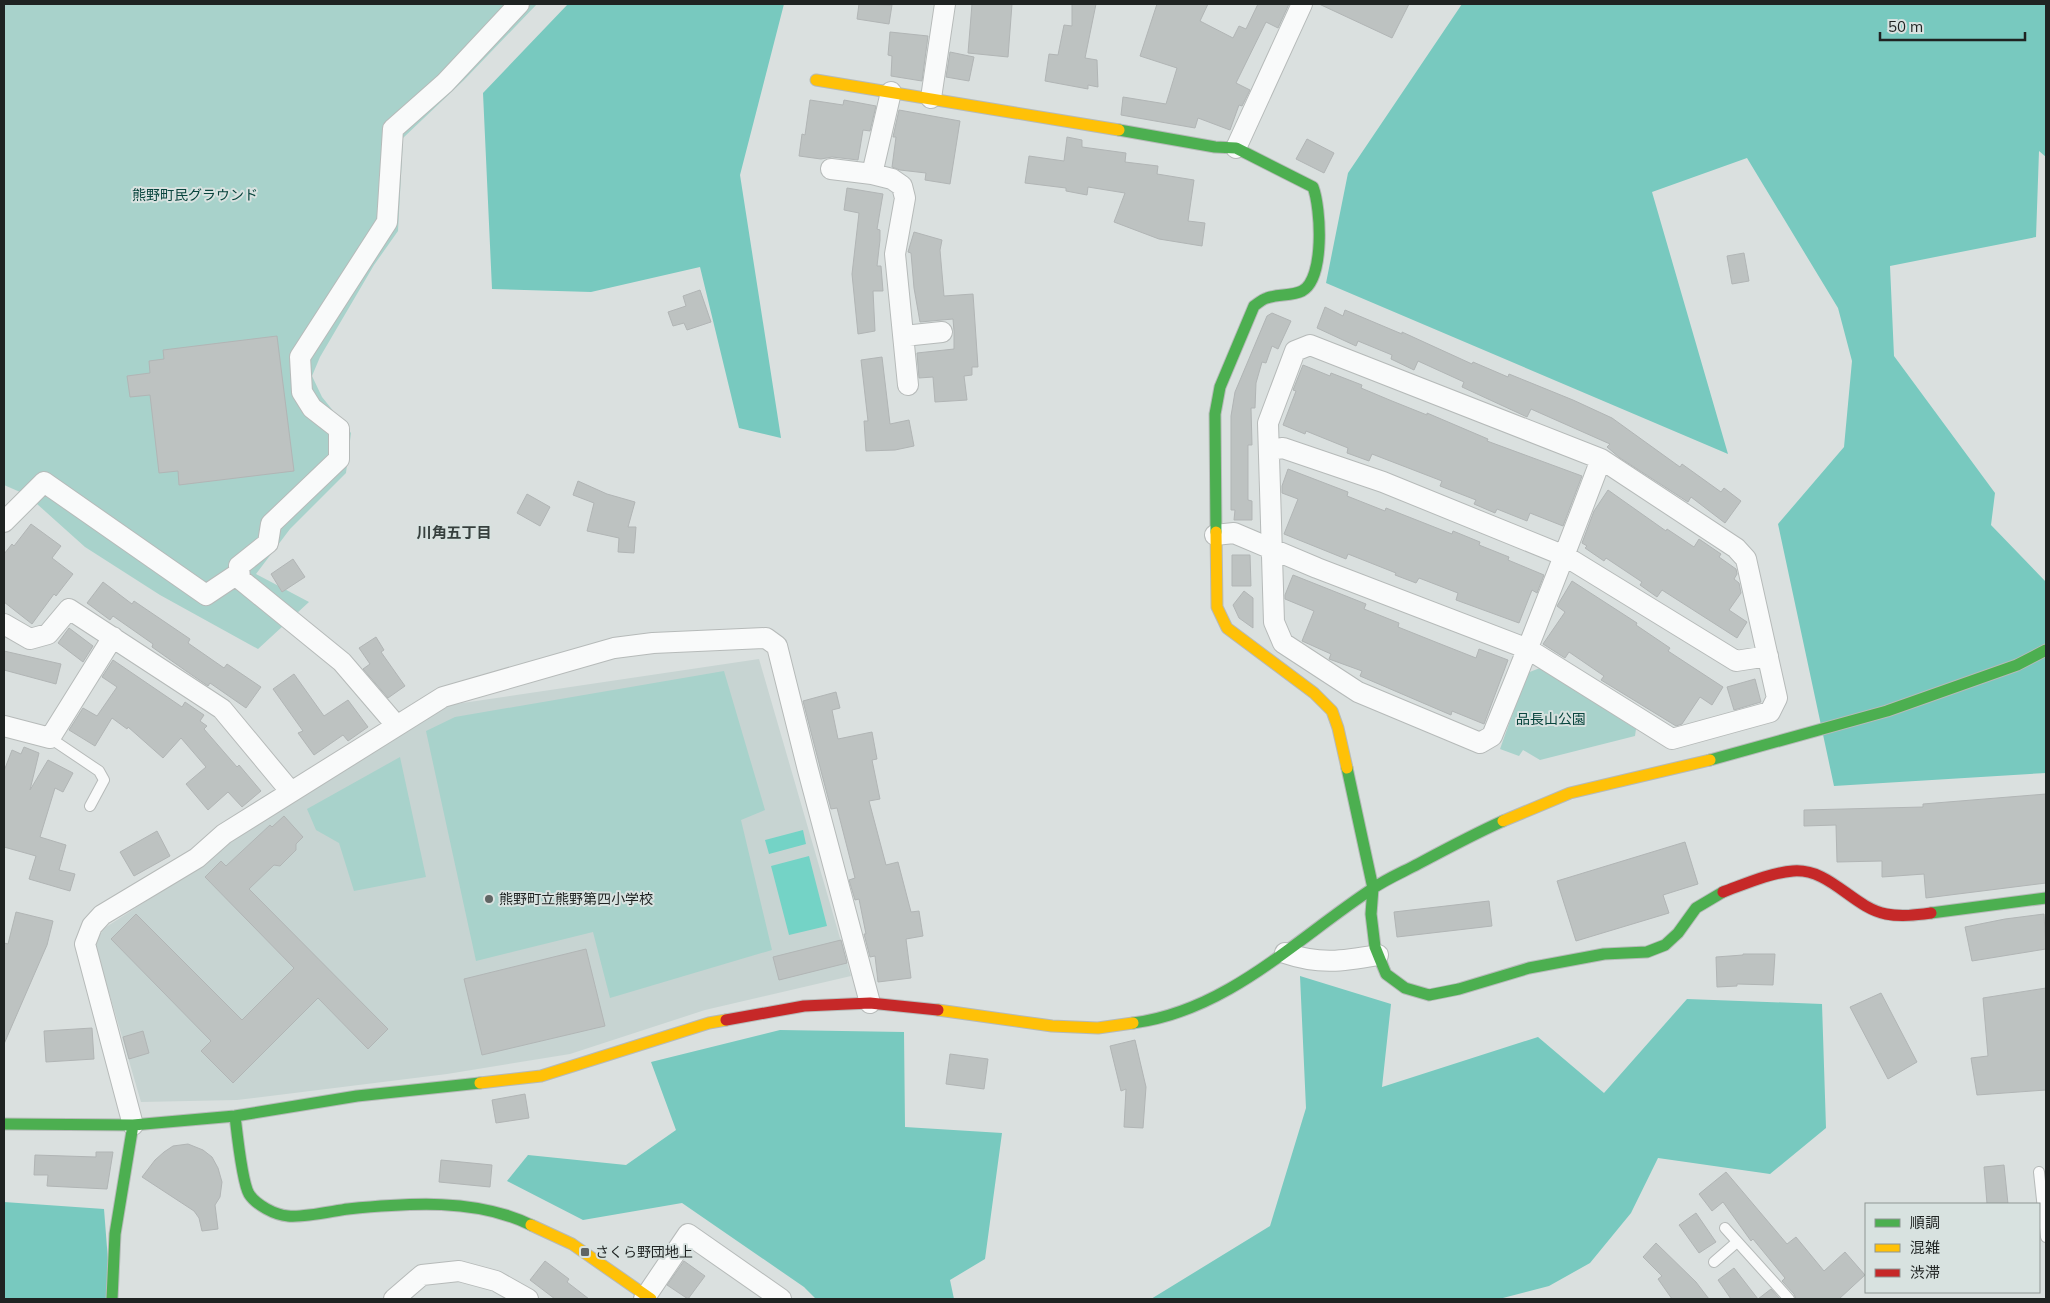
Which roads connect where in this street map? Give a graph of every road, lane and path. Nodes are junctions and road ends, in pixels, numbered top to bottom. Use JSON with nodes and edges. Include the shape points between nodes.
{"nodes":[{"id":1,"x":519,"y":4,"type":"edge"},
{"id":2,"x":945,"y":4,"type":"edge"},
{"id":3,"x":1302,"y":4,"type":"edge"},
{"id":4,"x":816,"y":80,"type":"dead end"},
{"id":5,"x":891,"y":92,"type":"junction"},
{"id":6,"x":931,"y":98,"type":"junction"},
{"id":7,"x":1236,"y":148,"type":"junction"},
{"id":8,"x":831,"y":169,"type":"dead end"},
{"id":9,"x":872,"y":174,"type":"junction"},
{"id":10,"x":942,"y":332,"type":"dead end"},
{"id":11,"x":904,"y":336,"type":"junction"},
{"id":12,"x":908,"y":385,"type":"dead end"},
{"id":13,"x":1269,"y":450,"type":"junction"},
{"id":14,"x":1601,"y":459,"type":"junction"},
{"id":15,"x":4,"y":522,"type":"edge"},
{"id":16,"x":1216,"y":534,"type":"junction"},
{"id":17,"x":1272,"y":548,"type":"junction"},
{"id":18,"x":1565,"y":556,"type":"junction"},
{"id":19,"x":239,"y":574,"type":"junction"},
{"id":20,"x":4,"y":624,"type":"edge"},
{"id":21,"x":113,"y":637,"type":"junction"},
{"id":22,"x":1528,"y":649,"type":"junction"},
{"id":23,"x":2046,"y":650,"type":"edge"},
{"id":24,"x":1768,"y":656,"type":"junction"},
{"id":25,"x":396,"y":725,"type":"junction"},
{"id":26,"x":4,"y":726,"type":"edge"},
{"id":27,"x":50,"y":738,"type":"junction"},
{"id":28,"x":291,"y":792,"type":"junction"},
{"id":29,"x":90,"y":806,"type":"dead end"},
{"id":30,"x":1373,"y":888,"type":"junction"},
{"id":31,"x":2046,"y":898,"type":"edge"},
{"id":32,"x":1285,"y":953,"type":"junction"},
{"id":33,"x":1378,"y":956,"type":"junction"},
{"id":34,"x":870,"y":1003,"type":"junction"},
{"id":35,"x":235,"y":1116,"type":"junction"},
{"id":36,"x":4,"y":1124,"type":"edge"},
{"id":37,"x":133,"y":1125,"type":"junction"},
{"id":38,"x":2039,"y":1172,"type":"dead end"},
{"id":39,"x":1725,"y":1228,"type":"dead end"},
{"id":40,"x":2046,"y":1237,"type":"edge"},
{"id":41,"x":1737,"y":1242,"type":"junction"},
{"id":42,"x":1714,"y":1262,"type":"dead end"},
{"id":43,"x":647,"y":1298,"type":"edge"},
{"id":44,"x":112,"y":1299,"type":"edge"},
{"id":45,"x":394,"y":1299,"type":"edge"},
{"id":46,"x":528,"y":1299,"type":"edge"},
{"id":47,"x":781,"y":1299,"type":"edge"},
{"id":48,"x":1789,"y":1299,"type":"edge"}],
"edges":[{"from":1,"to":19,"type":"street","via":[[445,83],[393,129],[386,222],[300,357],[302,392],[312,408],[339,430],[339,459],[271,524],[268,543],[239,566]]},
{"from":2,"to":6,"type":"street"},
{"from":3,"to":7,"type":"street"},
{"from":4,"to":5,"type":"street"},
{"from":5,"to":6,"type":"street"},
{"from":5,"to":9,"type":"street"},
{"from":6,"to":7,"type":"street"},
{"from":7,"to":16,"type":"street","via":[[1313,187],[1318,200],[1319,248],[1313,280],[1302,290],[1266,298],[1254,306],[1220,387],[1215,414]]},
{"from":8,"to":9,"type":"street"},
{"from":9,"to":11,"type":"street","via":[[892,179],[902,186],[905,198],[895,254]]},
{"from":10,"to":11,"type":"street"},
{"from":11,"to":12,"type":"street"},
{"from":13,"to":14,"type":"street","via":[[1268,423],[1295,351],[1310,345]]},
{"from":13,"to":17,"type":"street"},
{"from":13,"to":18,"type":"street","via":[[1283,448],[1383,482]]},
{"from":14,"to":18,"type":"street"},
{"from":14,"to":24,"type":"street","via":[[1736,548],[1746,558]]},
{"from":15,"to":19,"type":"street","via":[[44,482],[206,595]]},
{"from":16,"to":17,"type":"street","via":[[1234,533]]},
{"from":16,"to":30,"type":"street","via":[[1217,607],[1227,628],[1314,693],[1332,711]]},
{"from":17,"to":22,"type":"street"},
{"from":17,"to":22,"type":"street","via":[[1274,622],[1283,643],[1358,692],[1480,743],[1492,736]]},
{"from":18,"to":22,"type":"street"},
{"from":18,"to":24,"type":"street","via":[[1736,661]]},
{"from":19,"to":25,"type":"street","via":[[240,579],[342,662]]},
{"from":20,"to":21,"type":"street","via":[[30,640],[48,634],[69,609]]},
{"from":21,"to":27,"type":"street"},
{"from":21,"to":28,"type":"street","via":[[222,709]]},
{"from":22,"to":24,"type":"street","via":[[1672,739],[1770,712],[1777,698]]},
{"from":23,"to":30,"type":"street","via":[[2016,665],[1887,711],[1677,769],[1570,793],[1478,832]]},
{"from":25,"to":28,"type":"street"},
{"from":25,"to":34,"type":"street","via":[[443,697],[614,648],[766,638],[777,646]]},
{"from":26,"to":27,"type":"street"},
{"from":27,"to":29,"type":"lane","via":[[99,771],[104,780]]},
{"from":28,"to":37,"type":"street","via":[[224,834],[197,858],[102,915],[92,926],[85,944]]},
{"from":30,"to":32,"type":"street"},
{"from":30,"to":33,"type":"street","via":[[1371,914]]},
{"from":31,"to":33,"type":"street","via":[[1907,916],[1886,914],[1868,907],[1819,875],[1794,871],[1760,878],[1718,894],[1696,908],[1665,945],[1647,952],[1604,954],[1529,968],[1459,990],[1429,995],[1405,988],[1386,974]]},
{"from":32,"to":33,"type":"street","via":[[1302,959],[1335,962]]},
{"from":32,"to":34,"type":"street","via":[[1240,985],[1190,1008],[1152,1021],[1098,1028],[1052,1026]]},
{"from":34,"to":35,"type":"street","via":[[804,1006],[709,1023],[541,1076],[357,1096]]},
{"from":35,"to":37,"type":"street"},
{"from":35,"to":43,"type":"street","via":[[249,1194],[263,1207],[288,1216],[399,1204],[491,1211],[526,1222],[572,1244]]},
{"from":36,"to":37,"type":"street"},
{"from":37,"to":44,"type":"street","via":[[114,1234]]},
{"from":38,"to":40,"type":"lane"},
{"from":39,"to":41,"type":"lane"},
{"from":41,"to":42,"type":"lane"},
{"from":41,"to":48,"type":"lane"},
{"from":43,"to":47,"type":"street","via":[[688,1234]]},
{"from":45,"to":46,"type":"street","via":[[422,1275],[459,1271],[496,1281]]}]}
